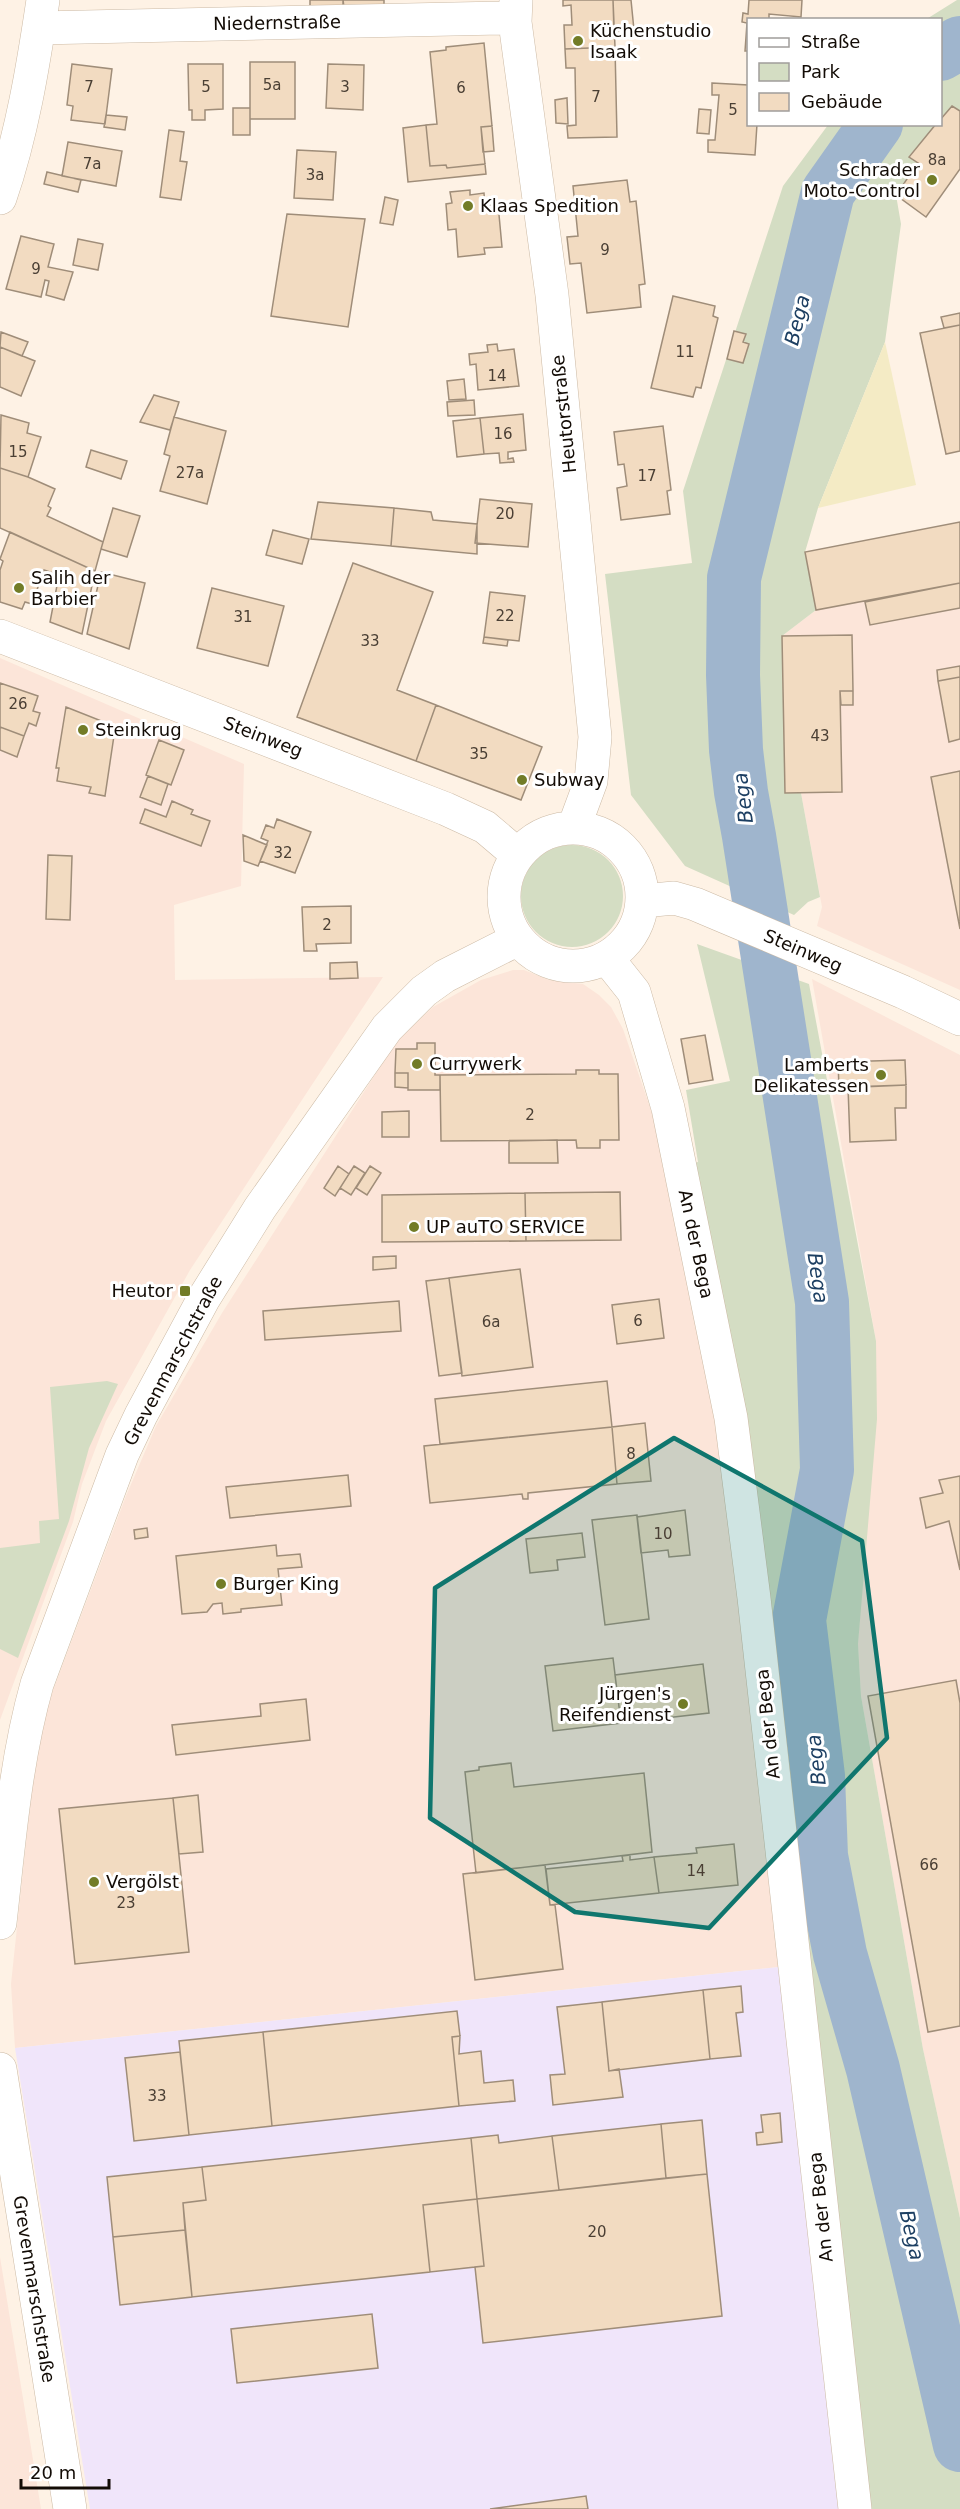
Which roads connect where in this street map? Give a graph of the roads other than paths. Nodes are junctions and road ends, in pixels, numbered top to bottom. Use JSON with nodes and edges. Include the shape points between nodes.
{"nodes":[{"id":1,"x":515,"y":11,"type":"edge"},
{"id":2,"x":41,"y":14,"type":"edge"},
{"id":3,"x":0,"y":198,"type":"edge"},
{"id":4,"x":0,"y":636,"type":"edge"},
{"id":5,"x":574,"y":827,"type":"junction"},
{"id":6,"x":518,"y":855,"type":"junction"},
{"id":7,"x":643,"y":901,"type":"junction"},
{"id":8,"x":518,"y":939,"type":"junction"},
{"id":9,"x":607,"y":958,"type":"junction"},
{"id":10,"x":960,"y":1019,"type":"edge"},
{"id":11,"x":0,"y":1923,"type":"edge"},
{"id":12,"x":0,"y":2068,"type":"edge"},
{"id":13,"x":70,"y":2509,"type":"edge"},
{"id":14,"x":855,"y":2509,"type":"edge"}],
"edges":[{"from":1,"to":2,"type":"street","name":"Niedernstraße","via":[[501,18]]},
{"from":1,"to":5,"type":"street","name":"Heutorstraße","via":[[552,295],[595,737],[591,781]]},
{"from":2,"to":3,"type":"street","name":"Niedernstraße","via":[[26,101]]},
{"from":4,"to":6,"type":"street","name":"Steinweg","via":[[446,808],[486,827]]},
{"from":5,"to":6,"type":"street","via":[[538,836]]},
{"from":5,"to":7,"type":"street","via":[[607,835],[622,847],[641,881]]},
{"from":6,"to":8,"type":"street","via":[[504,893],[509,925]]},
{"from":7,"to":9,"type":"street","via":[[638,924],[625,943]]},
{"from":7,"to":10,"type":"street","name":"Steinweg","via":[[674,898],[695,904]]},
{"from":8,"to":9,"type":"street","via":[[530,952],[548,962],[588,965]]},
{"from":8,"to":11,"type":"street","name":"Grevenmarschstraße","via":[[445,976],[387,1028],[260,1208],[204,1298],[141,1415],[122,1455],[27,1719]]},
{"from":9,"to":14,"type":"street","name":"An der Bega","via":[[634,992],[668,1108],[731,1418]]},
{"from":12,"to":13,"type":"street","name":"Grevenmarschstraße"}]}
